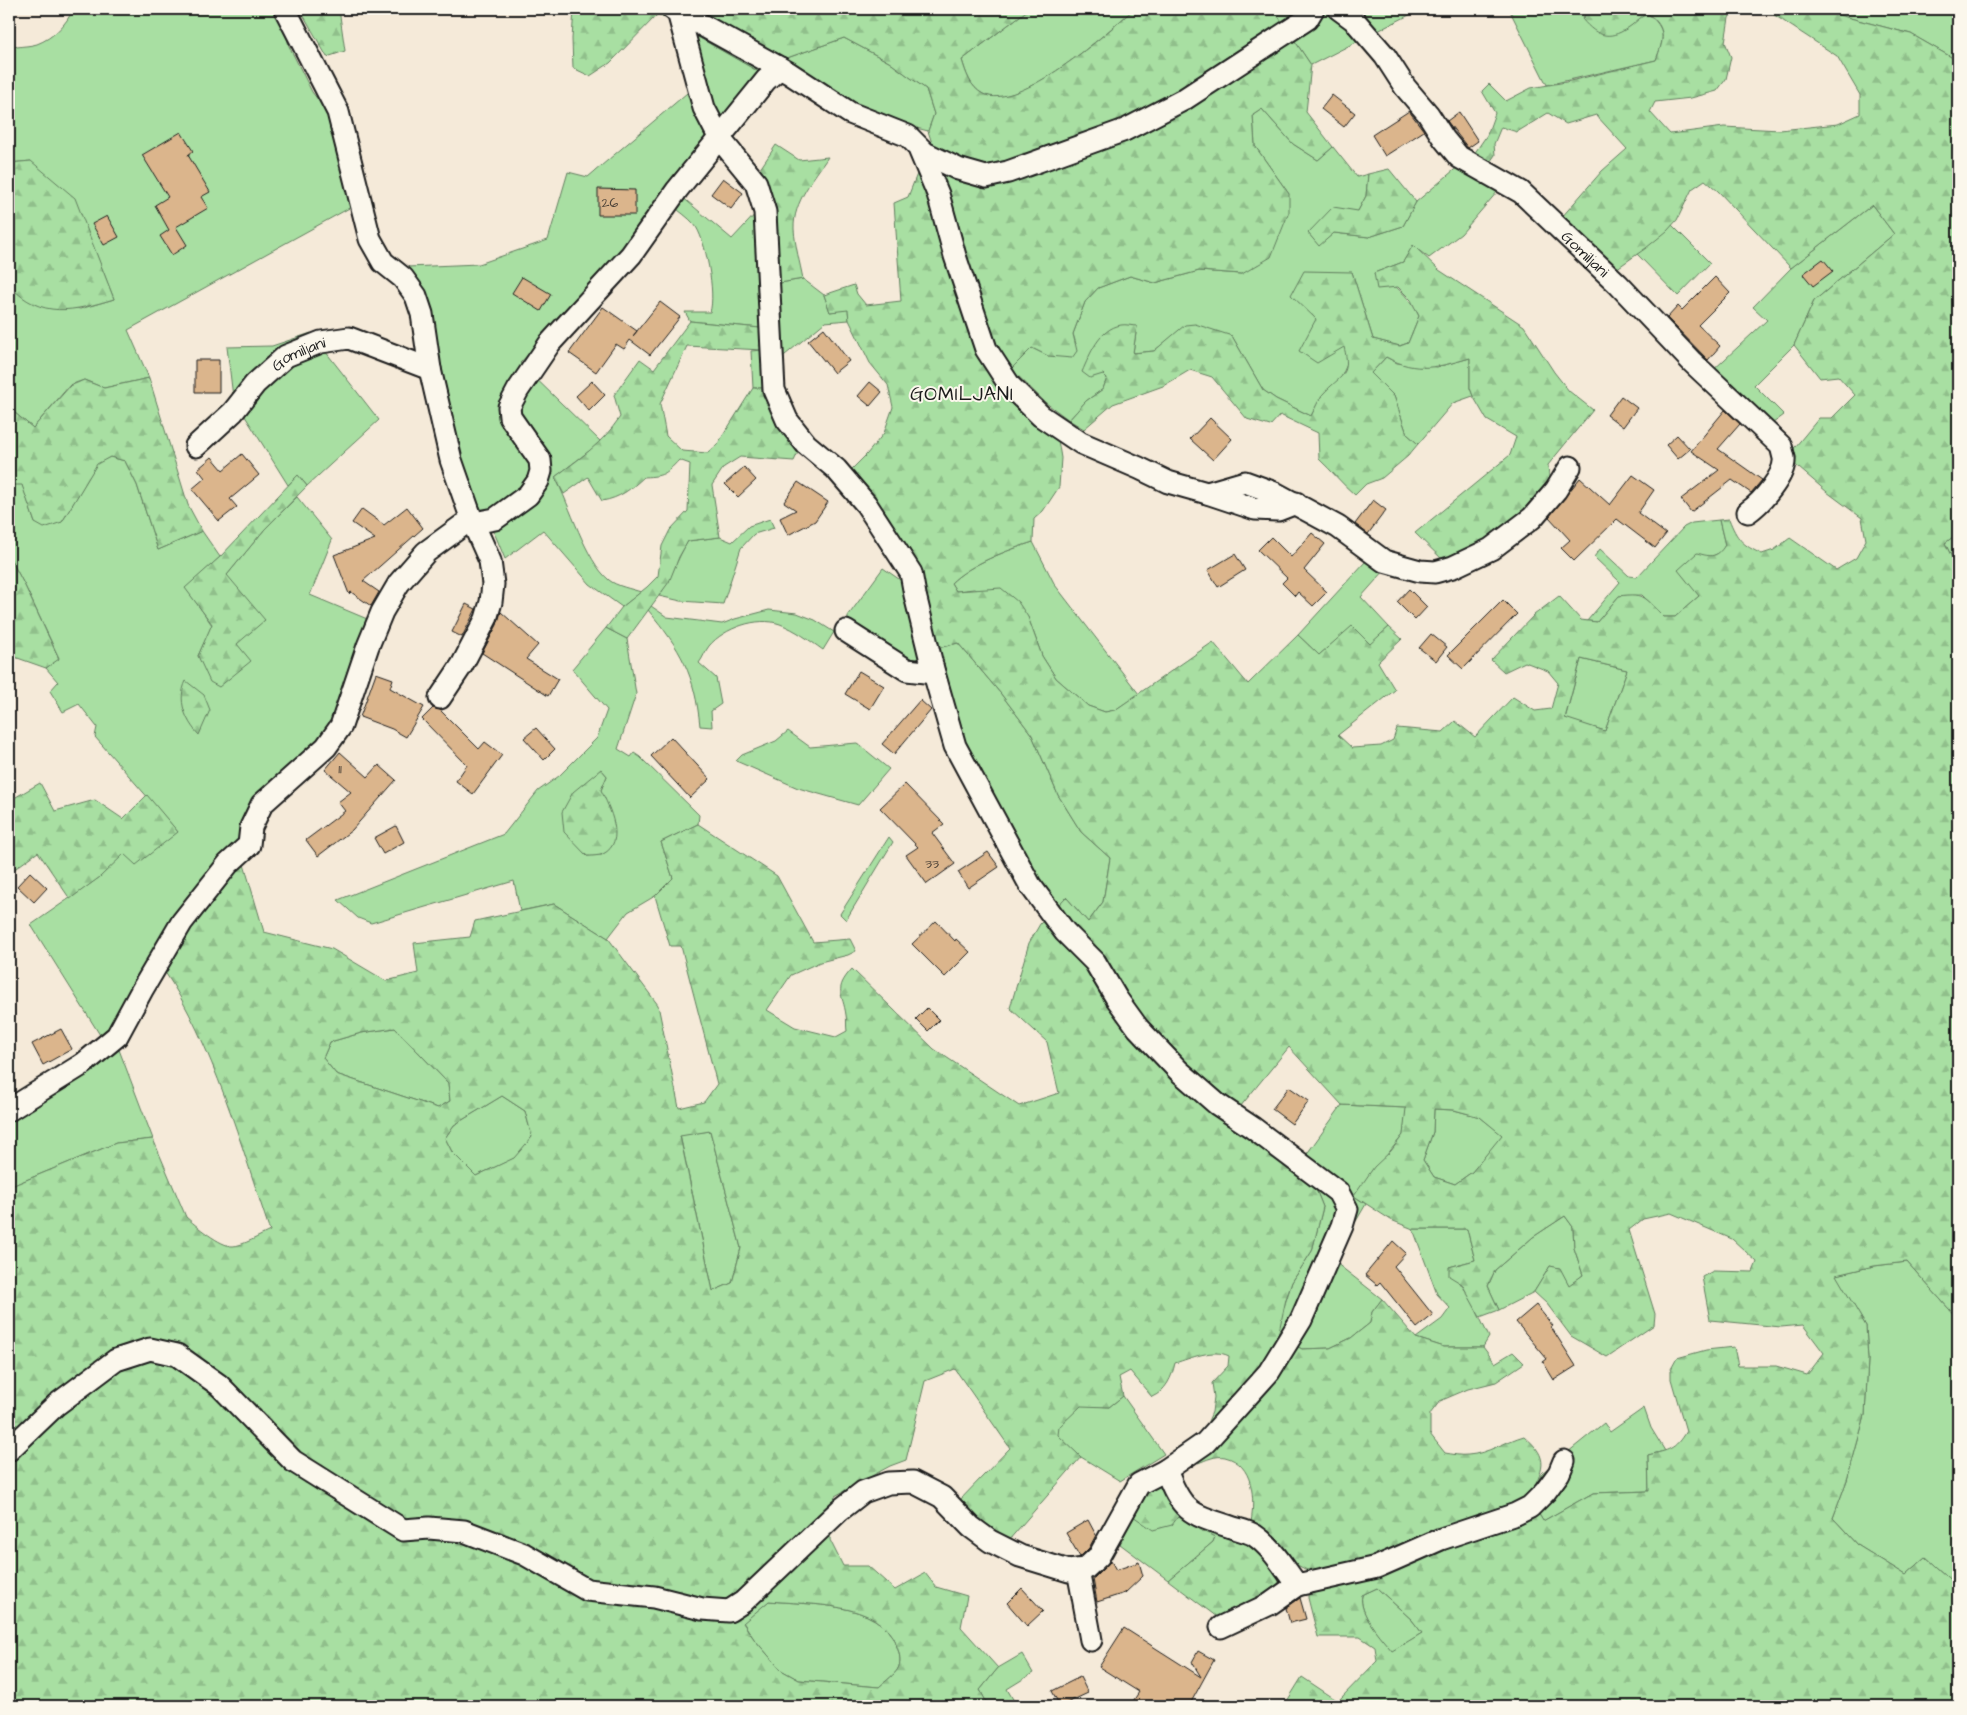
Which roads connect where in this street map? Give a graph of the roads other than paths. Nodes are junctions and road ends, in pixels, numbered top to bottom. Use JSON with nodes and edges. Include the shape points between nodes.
{"nodes":[{"id":1,"x":286,"y":9,"type":"edge"},
{"id":2,"x":1313,"y":9,"type":"edge"},
{"id":3,"x":1339,"y":9,"type":"edge"},
{"id":4,"x":675,"y":10,"type":"edge"},
{"id":5,"x":780,"y":68,"type":"junction"},
{"id":6,"x":720,"y":139,"type":"junction"},
{"id":7,"x":919,"y":149,"type":"junction"},
{"id":8,"x":430,"y":369,"type":"junction"},
{"id":9,"x":196,"y":446,"type":"dead end"},
{"id":10,"x":1570,"y":467,"type":"dead end"},
{"id":11,"x":1748,"y":512,"type":"dead end"},
{"id":12,"x":473,"y":523,"type":"junction"},
{"id":13,"x":846,"y":631,"type":"dead end"},
{"id":14,"x":934,"y":673,"type":"junction"},
{"id":15,"x":440,"y":698,"type":"dead end"},
{"id":16,"x":9,"y":1110,"type":"edge"},
{"id":17,"x":9,"y":1450,"type":"edge"},
{"id":18,"x":1564,"y":1461,"type":"dead end"},
{"id":19,"x":1166,"y":1470,"type":"junction"},
{"id":20,"x":1078,"y":1570,"type":"junction"},
{"id":21,"x":1297,"y":1585,"type":"junction"},
{"id":22,"x":1221,"y":1627,"type":"dead end"},
{"id":23,"x":1091,"y":1640,"type":"dead end"}],
"edges":[{"from":1,"to":8,"type":"street","via":[[338,112],[370,239],[383,262],[403,278],[416,296],[422,314]]},
{"from":2,"to":7,"type":"street","via":[[1307,19],[1183,100],[1125,130],[1008,172],[986,177],[958,169]]},
{"from":3,"to":11,"type":"street","name":"Gomiljani","via":[[1354,20],[1385,56],[1444,140],[1460,157],[1528,198],[1780,446],[1784,458],[1782,467],[1760,504]]},
{"from":4,"to":5,"type":"street"},
{"from":4,"to":6,"type":"street","via":[[704,108]]},
{"from":5,"to":6,"type":"street","via":[[766,80]]},
{"from":5,"to":7,"type":"street","via":[[850,113],[908,136]]},
{"from":6,"to":12,"type":"street","via":[[677,190],[631,255],[550,343],[518,390],[509,407],[510,417],[540,460],[538,481],[528,495],[495,519]]},
{"from":6,"to":14,"type":"street","via":[[756,183],[766,212],[774,390],[787,420],[806,444],[836,469],[866,504],[911,573]]},
{"from":7,"to":10,"type":"street","via":[[938,194],[986,349],[1010,386],[1041,416],[1081,443],[1168,482],[1207,493],[1245,482],[1296,503],[1384,560],[1435,572],[1491,549],[1532,518],[1556,490]]},
{"from":8,"to":9,"type":"street","name":"Gomiljani","via":[[349,338],[321,342],[286,356]]},
{"from":8,"to":12,"type":"street","via":[[450,460]]},
{"from":12,"to":15,"type":"street","via":[[490,561],[491,602],[486,619],[462,665]]},
{"from":12,"to":16,"type":"street","via":[[463,525],[426,552],[399,584],[378,621],[341,726],[326,746],[262,804],[251,827],[249,844],[228,864],[182,922],[117,1036],[83,1064]]},
{"from":13,"to":14,"type":"street","via":[[907,670]]},
{"from":14,"to":19,"type":"street","via":[[955,746],[1030,885],[1065,932],[1095,962],[1117,999],[1178,1071],[1217,1104],[1338,1192],[1347,1209],[1301,1320],[1269,1372],[1205,1443]]},
{"from":17,"to":20,"type":"street","via":[[56,1405],[116,1360],[150,1349],[178,1355],[219,1385],[293,1461],[403,1530],[464,1531],[524,1554],[586,1590],[654,1598],[702,1610],[729,1611],[743,1602],[863,1492],[888,1483],[912,1482],[942,1497],[970,1527],[990,1541],[1020,1556],[1070,1571]]},
{"from":18,"to":21,"type":"street","via":[[1545,1492],[1530,1507],[1516,1514],[1440,1539],[1377,1567]]},
{"from":19,"to":20,"type":"street","via":[[1139,1484],[1099,1556],[1085,1569]]},
{"from":19,"to":21,"type":"street","via":[[1175,1494],[1187,1509],[1199,1517],[1253,1534],[1273,1553]]},
{"from":20,"to":23,"type":"street"},
{"from":21,"to":22,"type":"street","via":[[1270,1604]]}]}
